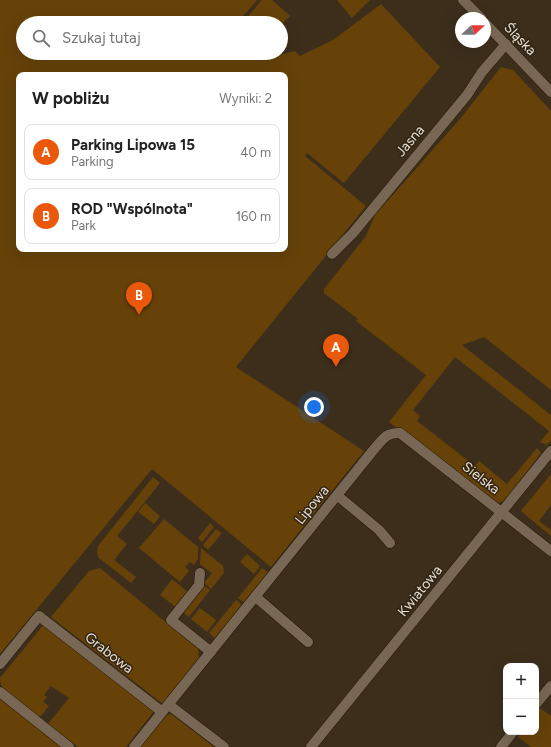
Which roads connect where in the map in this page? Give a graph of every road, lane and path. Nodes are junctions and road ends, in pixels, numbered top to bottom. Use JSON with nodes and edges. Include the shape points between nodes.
{"nodes":[{"id":1,"x":463,"y":0,"type":"edge"},
{"id":2,"x":475,"y":12,"type":"edge"},
{"id":3,"x":491,"y":29,"type":"edge"},
{"id":4,"x":506,"y":44,"type":"junction"},
{"id":5,"x":551,"y":92,"type":"edge"},
{"id":6,"x":332,"y":254,"type":"dead end"},
{"id":7,"x":392,"y":432,"type":"joint"},
{"id":8,"x":551,"y":452,"type":"edge"},
{"id":9,"x":338,"y":496,"type":"junction"},
{"id":10,"x":502,"y":513,"type":"junction"},
{"id":11,"x":390,"y":543,"type":"dead end"},
{"id":12,"x":551,"y":551,"type":"edge"},
{"id":13,"x":200,"y":573,"type":"dead end"},
{"id":14,"x":256,"y":597,"type":"junction"},
{"id":15,"x":308,"y":642,"type":"dead end"},
{"id":16,"x":211,"y":652,"type":"junction"},
{"id":17,"x":0,"y":664,"type":"edge"},
{"id":18,"x":551,"y":686,"type":"edge"},
{"id":19,"x":0,"y":692,"type":"edge"},
{"id":20,"x":539,"y":700,"type":"edge"},
{"id":21,"x":165,"y":708,"type":"junction"},
{"id":22,"x":511,"y":735,"type":"edge"},
{"id":23,"x":69,"y":747,"type":"edge"},
{"id":24,"x":134,"y":747,"type":"edge"},
{"id":25,"x":224,"y":747,"type":"edge"},
{"id":26,"x":311,"y":747,"type":"edge"},
{"id":27,"x":501,"y":747,"type":"edge"}],
"edges":[{"from":1,"to":2,"type":"street"},
{"from":3,"to":4,"type":"street","name":"Śląska"},
{"from":4,"to":5,"type":"street","name":"Śląska"},
{"from":4,"to":6,"type":"street","name":"Jasna","via":[[353,233]]},
{"from":7,"to":9,"type":"street","name":"Lipowa","via":[[386,436]]},
{"from":7,"to":10,"type":"street","name":"Sielska","via":[[400,433]]},
{"from":8,"to":10,"type":"street","name":"Kwiatowa"},
{"from":9,"to":11,"type":"street","via":[[379,530]]},
{"from":9,"to":14,"type":"street","name":"Lipowa"},
{"from":10,"to":12,"type":"street","name":"Sielska"},
{"from":10,"to":26,"type":"street","name":"Kwiatowa"},
{"from":13,"to":16,"type":"street","via":[[199,585],[171,620]]},
{"from":14,"to":15,"type":"street"},
{"from":14,"to":16,"type":"street","name":"Lipowa"},
{"from":16,"to":21,"type":"street","name":"Lipowa"},
{"from":17,"to":21,"type":"street","name":"Grabowa","via":[[39,616]]},
{"from":18,"to":20,"type":"street"},
{"from":19,"to":23,"type":"street"},
{"from":21,"to":24,"type":"street","name":"Lipowa"},
{"from":21,"to":25,"type":"street"},
{"from":22,"to":27,"type":"street"}]}
